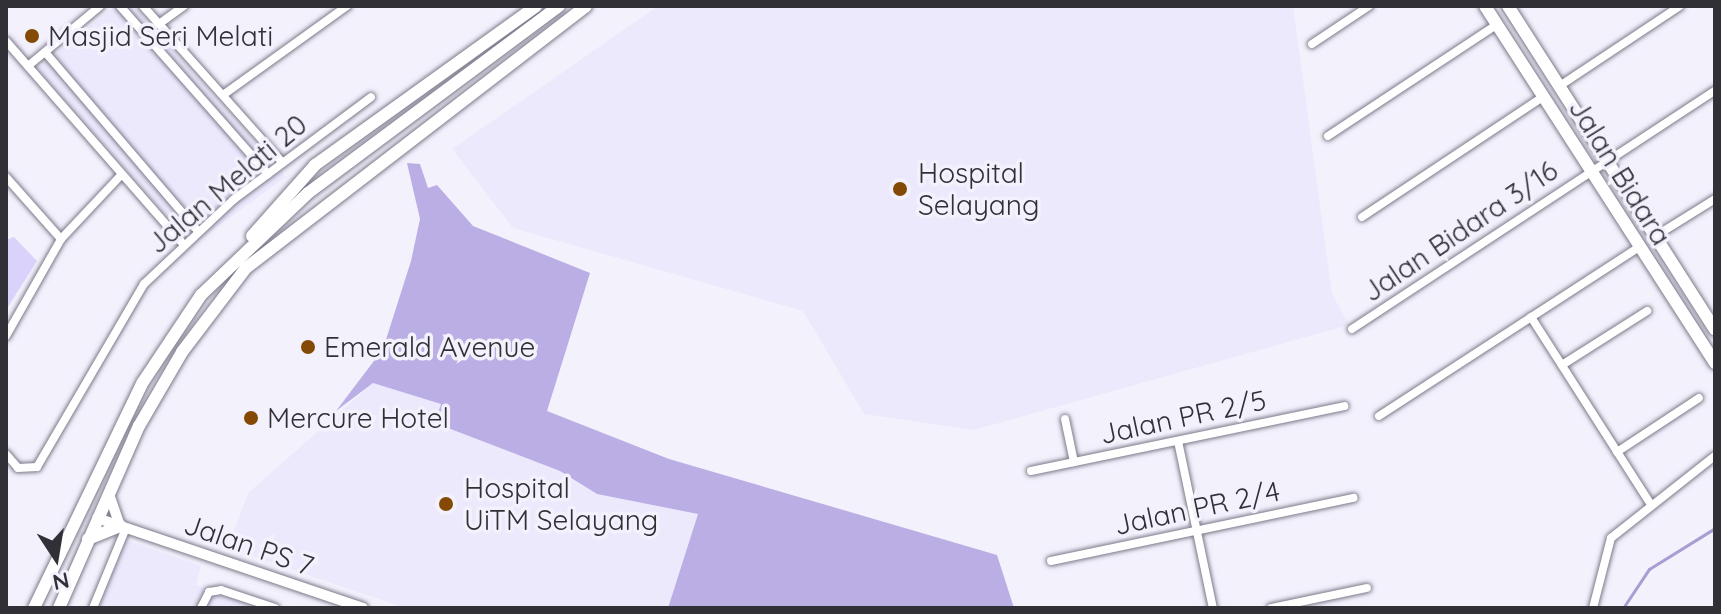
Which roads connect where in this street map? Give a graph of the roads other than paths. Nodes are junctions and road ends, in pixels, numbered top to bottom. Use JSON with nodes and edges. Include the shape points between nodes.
{"nodes":[{"id":1,"x":100,"y":6,"type":"edge"},
{"id":2,"x":120,"y":6,"type":"edge"},
{"id":3,"x":143,"y":6,"type":"edge"},
{"id":4,"x":184,"y":6,"type":"edge"},
{"id":5,"x":347,"y":6,"type":"edge"},
{"id":6,"x":536,"y":6,"type":"edge"},
{"id":7,"x":559,"y":6,"type":"edge"},
{"id":8,"x":586,"y":6,"type":"edge"},
{"id":9,"x":1485,"y":6,"type":"edge"},
{"id":10,"x":1680,"y":6,"type":"edge"},
{"id":11,"x":1363,"y":8,"type":"edge"},
{"id":12,"x":1515,"y":8,"type":"edge"},
{"id":13,"x":159,"y":24,"type":"junction"},
{"id":14,"x":1498,"y":24,"type":"junction"},
{"id":15,"x":6,"y":41,"type":"edge"},
{"id":16,"x":1312,"y":44,"type":"dead end"},
{"id":17,"x":45,"y":52,"type":"junction"},
{"id":18,"x":28,"y":66,"type":"junction"},
{"id":19,"x":1558,"y":87,"type":"junction"},
{"id":20,"x":1715,"y":91,"type":"edge"},
{"id":21,"x":223,"y":95,"type":"junction"},
{"id":22,"x":1544,"y":96,"type":"junction"},
{"id":23,"x":371,"y":97,"type":"dead end"},
{"id":24,"x":1328,"y":136,"type":"dead end"},
{"id":25,"x":1605,"y":162,"type":"junction"},
{"id":26,"x":283,"y":163,"type":"junction"},
{"id":27,"x":1591,"y":171,"type":"junction"},
{"id":28,"x":122,"y":174,"type":"junction"},
{"id":29,"x":268,"y":174,"type":"junction"},
{"id":30,"x":6,"y":177,"type":"edge"},
{"id":31,"x":1715,"y":199,"type":"edge"},
{"id":32,"x":1362,"y":217,"type":"dead end"},
{"id":33,"x":198,"y":231,"type":"junction"},
{"id":34,"x":1654,"y":237,"type":"junction"},
{"id":35,"x":61,"y":239,"type":"junction"},
{"id":36,"x":183,"y":244,"type":"junction"},
{"id":37,"x":246,"y":246,"type":"junction"},
{"id":38,"x":1639,"y":247,"type":"junction"},
{"id":39,"x":1647,"y":311,"type":"dead end"},
{"id":40,"x":1531,"y":317,"type":"junction"},
{"id":41,"x":1352,"y":329,"type":"dead end"},
{"id":42,"x":1715,"y":330,"type":"edge"},
{"id":43,"x":6,"y":336,"type":"edge"},
{"id":44,"x":1715,"y":363,"type":"edge"},
{"id":45,"x":1562,"y":365,"type":"junction"},
{"id":46,"x":1699,"y":398,"type":"dead end"},
{"id":47,"x":1344,"y":406,"type":"dead end"},
{"id":48,"x":1379,"y":416,"type":"dead end"},
{"id":49,"x":1065,"y":419,"type":"dead end"},
{"id":50,"x":1178,"y":441,"type":"junction"},
{"id":51,"x":1617,"y":452,"type":"junction"},
{"id":52,"x":6,"y":454,"type":"edge"},
{"id":53,"x":1715,"y":456,"type":"edge"},
{"id":54,"x":1074,"y":462,"type":"junction"},
{"id":55,"x":1031,"y":471,"type":"dead end"},
{"id":56,"x":86,"y":493,"type":"junction"},
{"id":57,"x":109,"y":494,"type":"junction"},
{"id":58,"x":1353,"y":498,"type":"dead end"},
{"id":59,"x":1650,"y":503,"type":"junction"},
{"id":60,"x":97,"y":518,"type":"junction"},
{"id":61,"x":123,"y":527,"type":"junction"},
{"id":62,"x":1197,"y":531,"type":"junction"},
{"id":63,"x":88,"y":539,"type":"junction"},
{"id":64,"x":1051,"y":561,"type":"dead end"},
{"id":65,"x":1367,"y":588,"type":"dead end"},
{"id":66,"x":34,"y":608,"type":"edge"},
{"id":67,"x":59,"y":608,"type":"edge"},
{"id":68,"x":93,"y":608,"type":"edge"},
{"id":69,"x":201,"y":608,"type":"edge"},
{"id":70,"x":275,"y":608,"type":"edge"},
{"id":71,"x":363,"y":608,"type":"edge"},
{"id":72,"x":1213,"y":608,"type":"edge"},
{"id":73,"x":1271,"y":608,"type":"edge"},
{"id":74,"x":1593,"y":608,"type":"edge"}],
"edges":[{"from":1,"to":17,"type":"street"},
{"from":2,"to":29,"type":"street"},
{"from":3,"to":13,"type":"street"},
{"from":4,"to":13,"type":"street"},
{"from":5,"to":21,"type":"street"},
{"from":6,"to":37,"type":"main road","via":[[315,165],[264,216]]},
{"from":7,"to":37,"type":"main road"},
{"from":8,"to":57,"type":"main road","via":[[246,268],[182,352]]},
{"from":9,"to":14,"type":"main road","name":"Jalan Bidara"},
{"from":10,"to":19,"type":"street"},
{"from":11,"to":16,"type":"street"},
{"from":12,"to":19,"type":"main road","name":"Jalan Bidara"},
{"from":13,"to":21,"type":"street"},
{"from":14,"to":22,"type":"main road","name":"Jalan Bidara"},
{"from":14,"to":24,"type":"street"},
{"from":15,"to":18,"type":"street"},
{"from":17,"to":18,"type":"street"},
{"from":17,"to":33,"type":"street"},
{"from":18,"to":28,"type":"street"},
{"from":19,"to":25,"type":"main road","name":"Jalan Bidara"},
{"from":20,"to":25,"type":"street","name":"Jalan Bidara 3/16"},
{"from":21,"to":26,"type":"street"},
{"from":22,"to":27,"type":"main road","name":"Jalan Bidara"},
{"from":22,"to":32,"type":"street"},
{"from":23,"to":26,"type":"street","name":"Jalan Melati 20"},
{"from":25,"to":27,"type":"street","name":"Jalan Bidara 3/16"},
{"from":25,"to":34,"type":"main road","name":"Jalan Bidara"},
{"from":26,"to":29,"type":"street","name":"Jalan Melati 20"},
{"from":27,"to":38,"type":"main road","name":"Jalan Bidara"},
{"from":27,"to":41,"type":"street","name":"Jalan Bidara 3/16"},
{"from":28,"to":35,"type":"street"},
{"from":28,"to":36,"type":"street"},
{"from":29,"to":33,"type":"street","name":"Jalan Melati 20"},
{"from":30,"to":35,"type":"street"},
{"from":31,"to":34,"type":"street"},
{"from":33,"to":36,"type":"street","name":"Jalan Melati 20"},
{"from":34,"to":42,"type":"main road","name":"Jalan Bidara"},
{"from":35,"to":43,"type":"street"},
{"from":36,"to":52,"type":"street","name":"Jalan Melati 20","via":[[144,284],[45,458],[18,468]]},
{"from":37,"to":56,"type":"main road","via":[[201,295],[143,382]]},
{"from":38,"to":40,"type":"street"},
{"from":38,"to":44,"type":"main road","name":"Jalan Bidara"},
{"from":39,"to":45,"type":"street"},
{"from":40,"to":45,"type":"street"},
{"from":40,"to":48,"type":"street"},
{"from":45,"to":51,"type":"street"},
{"from":46,"to":51,"type":"street"},
{"from":47,"to":50,"type":"street","name":"Jalan PR 2/5"},
{"from":49,"to":54,"type":"street"},
{"from":50,"to":54,"type":"street","name":"Jalan PR 2/5"},
{"from":50,"to":62,"type":"street"},
{"from":51,"to":59,"type":"street"},
{"from":53,"to":59,"type":"street"},
{"from":54,"to":55,"type":"street","name":"Jalan PR 2/5"},
{"from":56,"to":60,"type":"main road"},
{"from":56,"to":66,"type":"main road"},
{"from":57,"to":60,"type":"main road"},
{"from":57,"to":61,"type":"street"},
{"from":58,"to":62,"type":"street","name":"Jalan PR 2/4"},
{"from":59,"to":74,"type":"street","via":[[1602,552]]},
{"from":60,"to":61,"type":"street","name":"Jalan PS 7"},
{"from":60,"to":63,"type":"main road"},
{"from":61,"to":63,"type":"main road"},
{"from":61,"to":68,"type":"street"},
{"from":61,"to":71,"type":"street","name":"Jalan PS 7"},
{"from":62,"to":64,"type":"street","name":"Jalan PR 2/4"},
{"from":62,"to":72,"type":"street"},
{"from":63,"to":67,"type":"main road"},
{"from":65,"to":73,"type":"street"},
{"from":69,"to":70,"type":"street","via":[[205,597],[221,590]]}]}
